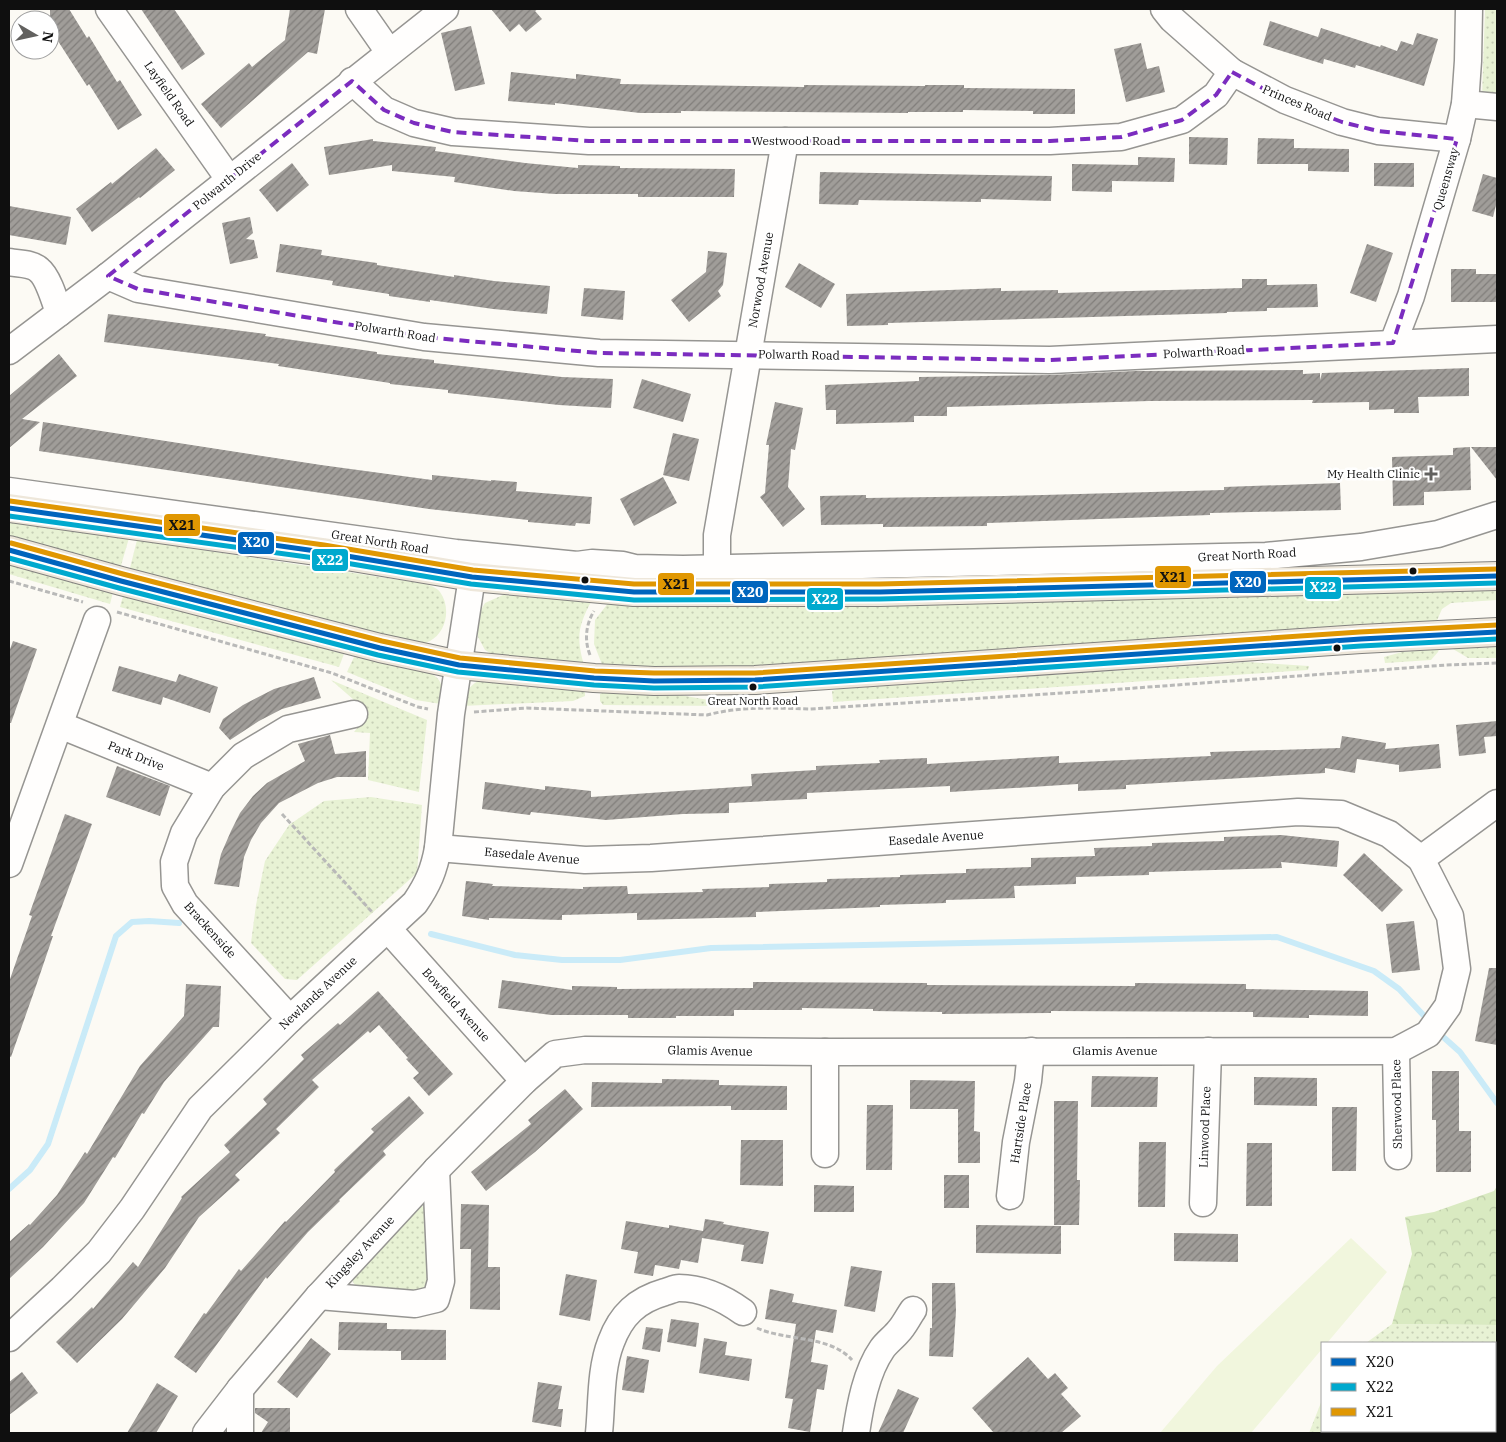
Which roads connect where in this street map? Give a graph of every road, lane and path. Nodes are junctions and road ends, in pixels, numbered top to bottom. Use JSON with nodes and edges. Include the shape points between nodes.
{"nodes":[{"id":1,"x":109,"y":9,"type":"edge"},
{"id":2,"x":359,"y":9,"type":"edge"},
{"id":3,"x":445,"y":9,"type":"edge"},
{"id":4,"x":1164,"y":9,"type":"edge"},
{"id":5,"x":1469,"y":9,"type":"edge"},
{"id":6,"x":389,"y":52,"type":"junction"},
{"id":7,"x":1232,"y":72,"type":"junction"},
{"id":8,"x":352,"y":81,"type":"junction"},
{"id":9,"x":1465,"y":104,"type":"junction"},
{"id":10,"x":1497,"y":107,"type":"edge"},
{"id":11,"x":1457,"y":139,"type":"junction"},
{"id":12,"x":785,"y":141,"type":"junction"},
{"id":13,"x":229,"y":179,"type":"junction"},
{"id":14,"x":9,"y":262,"type":"edge"},
{"id":15,"x":108,"y":276,"type":"junction"},
{"id":16,"x":60,"y":312,"type":"junction"},
{"id":17,"x":1497,"y":339,"type":"edge"},
{"id":18,"x":1393,"y":343,"type":"junction"},
{"id":19,"x":9,"y":352,"type":"edge"},
{"id":20,"x":749,"y":354,"type":"junction"},
{"id":21,"x":9,"y":491,"type":"edge"},
{"id":22,"x":9,"y":508,"type":"edge"},
{"id":23,"x":1497,"y":515,"type":"edge"},
{"id":24,"x":9,"y":550,"type":"edge"},
{"id":25,"x":717,"y":568,"type":"junction"},
{"id":26,"x":1497,"y":576,"type":"edge"},
{"id":27,"x":472,"y":577,"type":"junction"},
{"id":28,"x":599,"y":589,"type":"junction"},
{"id":29,"x":97,"y":620,"type":"dead end"},
{"id":30,"x":1497,"y":632,"type":"edge"},
{"id":31,"x":1497,"y":663,"type":"edge"},
{"id":32,"x":459,"y":664,"type":"junction"},
{"id":33,"x":1446,"y":665,"type":"dead end"},
{"id":34,"x":594,"y":678,"type":"junction"},
{"id":35,"x":592,"y":710,"type":"dead end"},
{"id":36,"x":354,"y":714,"type":"dead end"},
{"id":37,"x":60,"y":725,"type":"junction"},
{"id":38,"x":212,"y":787,"type":"junction"},
{"id":39,"x":1497,"y":803,"type":"edge"},
{"id":40,"x":282,"y":814,"type":"dead end"},
{"id":41,"x":438,"y":848,"type":"junction"},
{"id":42,"x":1421,"y":858,"type":"junction"},
{"id":43,"x":9,"y":864,"type":"edge"},
{"id":44,"x":388,"y":929,"type":"junction"},
{"id":45,"x":290,"y":1018,"type":"junction"},
{"id":46,"x":1031,"y":1050,"type":"junction"},
{"id":47,"x":1208,"y":1051,"type":"junction"},
{"id":48,"x":1396,"y":1051,"type":"junction"},
{"id":49,"x":826,"y":1052,"type":"junction"},
{"id":50,"x":524,"y":1081,"type":"junction"},
{"id":51,"x":825,"y":1154,"type":"dead end"},
{"id":52,"x":1398,"y":1156,"type":"dead end"},
{"id":53,"x":436,"y":1170,"type":"junction"},
{"id":54,"x":1010,"y":1196,"type":"dead end"},
{"id":55,"x":1203,"y":1203,"type":"dead end"},
{"id":56,"x":319,"y":1296,"type":"junction"},
{"id":57,"x":913,"y":1310,"type":"dead end"},
{"id":58,"x":743,"y":1312,"type":"joint"},
{"id":59,"x":9,"y":1338,"type":"edge"},
{"id":60,"x":868,"y":1380,"type":"junction"},
{"id":61,"x":240,"y":1389,"type":"junction"},
{"id":62,"x":206,"y":1433,"type":"edge"},
{"id":63,"x":240,"y":1433,"type":"edge"},
{"id":64,"x":599,"y":1433,"type":"edge"},
{"id":65,"x":856,"y":1433,"type":"edge"}],
"edges":[{"from":1,"to":13,"type":"street","name":"Layfield Road"},
{"from":2,"to":6,"type":"street"},
{"from":3,"to":6,"type":"street","name":"Polwarth Drive"},
{"from":4,"to":7,"type":"street","name":"Princes Road"},
{"from":5,"to":9,"type":"street","name":"Queensway"},
{"from":6,"to":8,"type":"street","name":"Polwarth Drive"},
{"from":7,"to":11,"type":"street","name":"Princes Road","via":[[1285,100],[1342,122],[1378,131]]},
{"from":7,"to":12,"type":"street","name":"Westwood Road","via":[[1216,95],[1182,120],[1121,137],[1050,141]]},
{"from":8,"to":12,"type":"street","name":"Westwood Road","via":[[384,110],[414,123],[453,132],[589,140]]},
{"from":8,"to":13,"type":"street","name":"Polwarth Drive"},
{"from":9,"to":10,"type":"street"},
{"from":9,"to":11,"type":"street","name":"Queensway"},
{"from":11,"to":18,"type":"street","name":"Queensway","via":[[1411,296]]},
{"from":12,"to":20,"type":"street","name":"Norwood Avenue"},
{"from":13,"to":15,"type":"street","name":"Polwarth Drive"},
{"from":14,"to":16,"type":"street","via":[[39,269]]},
{"from":15,"to":16,"type":"street","name":"Polwarth Drive"},
{"from":15,"to":20,"type":"street","name":"Polwarth Road","via":[[138,289],[424,338],[600,352]]},
{"from":16,"to":19,"type":"street","name":"Polwarth Drive"},
{"from":17,"to":18,"type":"street","name":"Polwarth Road"},
{"from":18,"to":20,"type":"street","name":"Polwarth Road","via":[[1050,360]]},
{"from":20,"to":25,"type":"street","name":"Norwood Avenue","via":[[717,535]]},
{"from":21,"to":25,"type":"street","name":"Great North Road","via":[[456,553],[577,565]]},
{"from":22,"to":27,"type":"main road","name":"Great North Road","via":[[323,552]]},
{"from":23,"to":25,"type":"street","name":"Great North Road","via":[[1438,534],[1361,547],[1266,556]]},
{"from":24,"to":32,"type":"main road","via":[[380,648]]},
{"from":26,"to":28,"type":"main road","name":"Great North Road","via":[[880,592],[634,592]]},
{"from":27,"to":28,"type":"main road","name":"Great North Road"},
{"from":27,"to":32,"type":"street","name":"Newlands Avenue"},
{"from":28,"to":34,"type":"path","via":[[597,605],[588,622],[586,646],[594,664]]},
{"from":29,"to":37,"type":"street"},
{"from":30,"to":34,"type":"main road","via":[[755,680]]},
{"from":31,"to":33,"type":"path"},
{"from":32,"to":34,"type":"main road"},
{"from":32,"to":41,"type":"street","name":"Newlands Avenue"},
{"from":34,"to":35,"type":"path"},
{"from":36,"to":38,"type":"street","name":"Brackenside","via":[[288,729],[243,756]]},
{"from":37,"to":38,"type":"street","name":"Park Drive"},
{"from":37,"to":43,"type":"street"},
{"from":38,"to":45,"type":"street","name":"Brackenside","via":[[184,833],[174,862],[175,886],[185,904]]},
{"from":39,"to":42,"type":"street"},
{"from":40,"to":44,"type":"path"},
{"from":41,"to":42,"type":"street","name":"Easedale Avenue","via":[[585,860],[652,858],[1298,812],[1341,814],[1389,834]]},
{"from":41,"to":44,"type":"street","name":"Newlands Avenue","via":[[427,886],[415,903]]},
{"from":42,"to":48,"type":"street","name":"Glamis Avenue","via":[[1450,916],[1457,969],[1448,1006],[1428,1034]]},
{"from":44,"to":45,"type":"street","name":"Newlands Avenue"},
{"from":44,"to":50,"type":"street","name":"Bowfield Avenue"},
{"from":45,"to":59,"type":"street","name":"Newlands Avenue","via":[[200,1108],[99,1252]]},
{"from":46,"to":47,"type":"street","name":"Glamis Avenue"},
{"from":46,"to":49,"type":"street","name":"Glamis Avenue"},
{"from":46,"to":54,"type":"street","name":"Hartside Place"},
{"from":47,"to":48,"type":"street","name":"Glamis Avenue"},
{"from":47,"to":55,"type":"street","name":"Linwood Place"},
{"from":48,"to":52,"type":"street","name":"Sherwood Place"},
{"from":49,"to":50,"type":"street","name":"Glamis Avenue","via":[[585,1050],[555,1054]]},
{"from":49,"to":51,"type":"street"},
{"from":50,"to":53,"type":"street","name":"Kingsley Avenue"},
{"from":53,"to":56,"type":"street","name":"Kingsley Avenue"},
{"from":53,"to":56,"type":"street","via":[[441,1281],[436,1299],[415,1304]]},
{"from":56,"to":61,"type":"street","name":"Kingsley Avenue"},
{"from":57,"to":60,"type":"street","via":[[876,1358]]},
{"from":58,"to":60,"type":"path","via":[[752,1326],[761,1330],[834,1348],[849,1357]]},
{"from":58,"to":64,"type":"street","via":[[711,1294],[679,1288],[648,1297],[625,1315],[611,1342],[605,1366]]},
{"from":60,"to":65,"type":"street"},
{"from":61,"to":62,"type":"street","name":"Kingsley Avenue"},
{"from":61,"to":63,"type":"street"}]}
